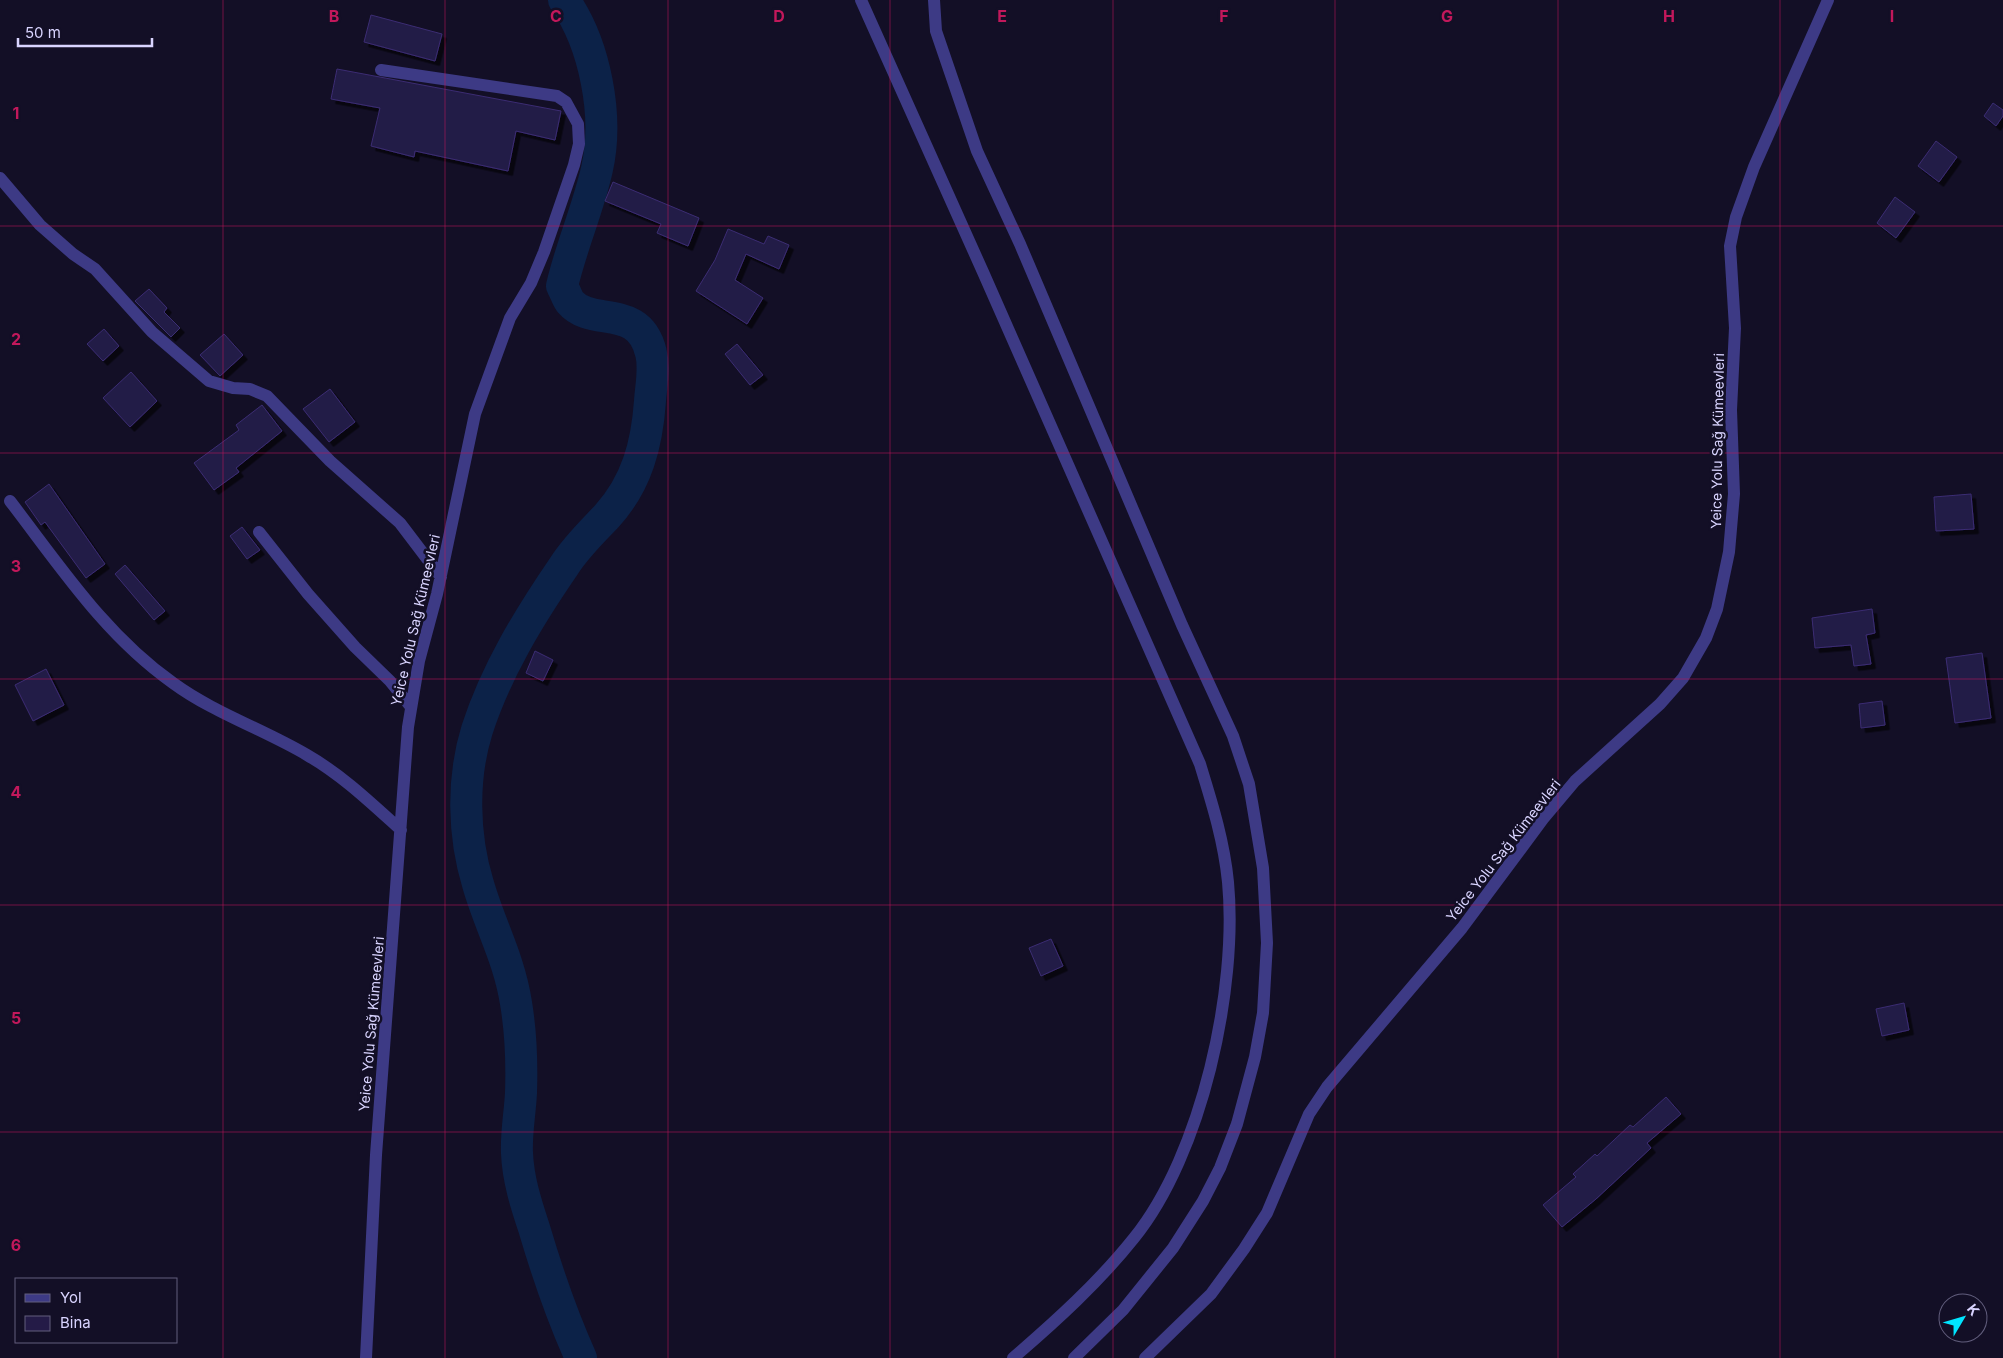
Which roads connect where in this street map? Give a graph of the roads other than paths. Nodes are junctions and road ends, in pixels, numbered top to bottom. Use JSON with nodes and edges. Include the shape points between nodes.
{"nodes":[{"id":1,"x":861,"y":0,"type":"edge"},
{"id":2,"x":934,"y":0,"type":"edge"},
{"id":3,"x":1828,"y":0,"type":"edge"},
{"id":4,"x":381,"y":70,"type":"dead end"},
{"id":5,"x":0,"y":178,"type":"edge"},
{"id":6,"x":10,"y":501,"type":"dead end"},
{"id":7,"x":259,"y":532,"type":"dead end"},
{"id":8,"x":440,"y":577,"type":"junction"},
{"id":9,"x":411,"y":707,"type":"junction"},
{"id":10,"x":401,"y":830,"type":"junction"},
{"id":11,"x":366,"y":1358,"type":"edge"},
{"id":12,"x":1013,"y":1358,"type":"edge"},
{"id":13,"x":1074,"y":1358,"type":"edge"},
{"id":14,"x":1145,"y":1358,"type":"edge"}],
"edges":[{"from":1,"to":12,"type":"street","via":[[1200,764],[1222,842],[1228,881],[1230,914],[1226,997],[1206,1085],[1181,1156],[1135,1238],[1058,1318]]},
{"from":2,"to":13,"type":"street","via":[[936,31],[977,151],[1233,736],[1249,784],[1263,868],[1267,943],[1264,1005],[1255,1057],[1237,1124],[1216,1176],[1173,1248],[1123,1310]]},
{"from":3,"to":14,"type":"street","name":"Yeice Yolu Sağ Kümeevleri","via":[[1754,167],[1736,217],[1730,246],[1735,328],[1731,410],[1734,494],[1729,552],[1717,609],[1706,638],[1683,678],[1660,704],[1575,782],[1542,819],[1462,928],[1327,1087],[1310,1114],[1267,1213],[1244,1249],[1211,1294]]},
{"from":4,"to":8,"type":"street","name":"Yeice Yolu Sağ Kümeevleri","via":[[548,93],[566,102],[578,124],[576,158],[558,218],[531,282],[510,318],[476,414]]},
{"from":5,"to":8,"type":"street","via":[[40,225],[96,269],[152,332],[209,381],[250,389],[267,396],[330,460],[400,523]]},
{"from":6,"to":10,"type":"street","via":[[99,616],[148,664],[198,700],[309,756],[348,782]]},
{"from":7,"to":9,"type":"street","via":[[308,594]]},
{"from":8,"to":9,"type":"street","name":"Yeice Yolu Sağ Kümeevleri"},
{"from":9,"to":10,"type":"street","name":"Yeice Yolu Sağ Kümeevleri"},
{"from":10,"to":11,"type":"street","name":"Yeice Yolu Sağ Kümeevleri","via":[[376,1155]]}]}
